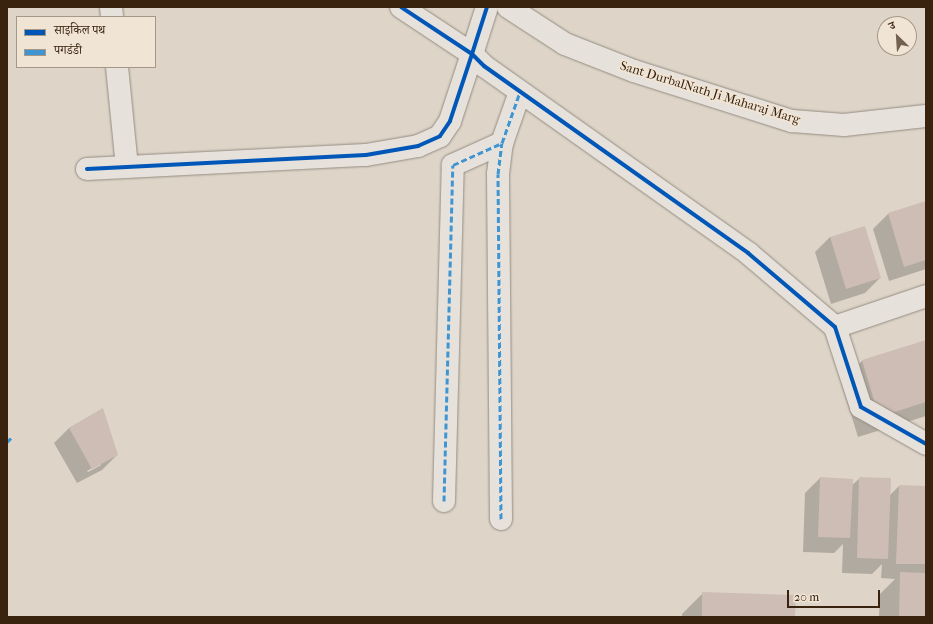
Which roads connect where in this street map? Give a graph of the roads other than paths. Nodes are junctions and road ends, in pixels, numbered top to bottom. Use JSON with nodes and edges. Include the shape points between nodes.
{"nodes":[{"id":1,"x":400,"y":7,"type":"edge"},
{"id":2,"x":487,"y":7,"type":"edge"},
{"id":3,"x":508,"y":7,"type":"edge"},
{"id":4,"x":472,"y":54,"type":"junction"},
{"id":5,"x":117,"y":68,"type":"edge"},
{"id":6,"x":520,"y":92,"type":"junction"},
{"id":7,"x":926,"y":116,"type":"edge"},
{"id":8,"x":502,"y":143,"type":"junction"},
{"id":9,"x":127,"y":167,"type":"junction"},
{"id":10,"x":87,"y":169,"type":"dead end"},
{"id":11,"x":926,"y":296,"type":"edge"},
{"id":12,"x":834,"y":326,"type":"junction"},
{"id":13,"x":926,"y":444,"type":"edge"},
{"id":14,"x":444,"y":500,"type":"dead end"},
{"id":15,"x":501,"y":519,"type":"dead end"}],
"edges":[{"from":1,"to":4,"type":"street"},
{"from":2,"to":4,"type":"street"},
{"from":3,"to":7,"type":"street","name":"Sant DurbalNath Ji Maharaj Marg","via":[[565,44],[634,71],[792,121],[844,125]]},
{"from":4,"to":6,"type":"street"},
{"from":4,"to":9,"type":"street","via":[[450,121],[440,136],[418,146],[366,154]]},
{"from":5,"to":9,"type":"street"},
{"from":6,"to":8,"type":"street"},
{"from":6,"to":12,"type":"street","via":[[748,253]]},
{"from":8,"to":14,"type":"street","via":[[453,165]]},
{"from":8,"to":15,"type":"street","via":[[498,174]]},
{"from":9,"to":10,"type":"street"},
{"from":11,"to":12,"type":"street"},
{"from":12,"to":13,"type":"street","via":[[861,407],[869,414]]}]}
